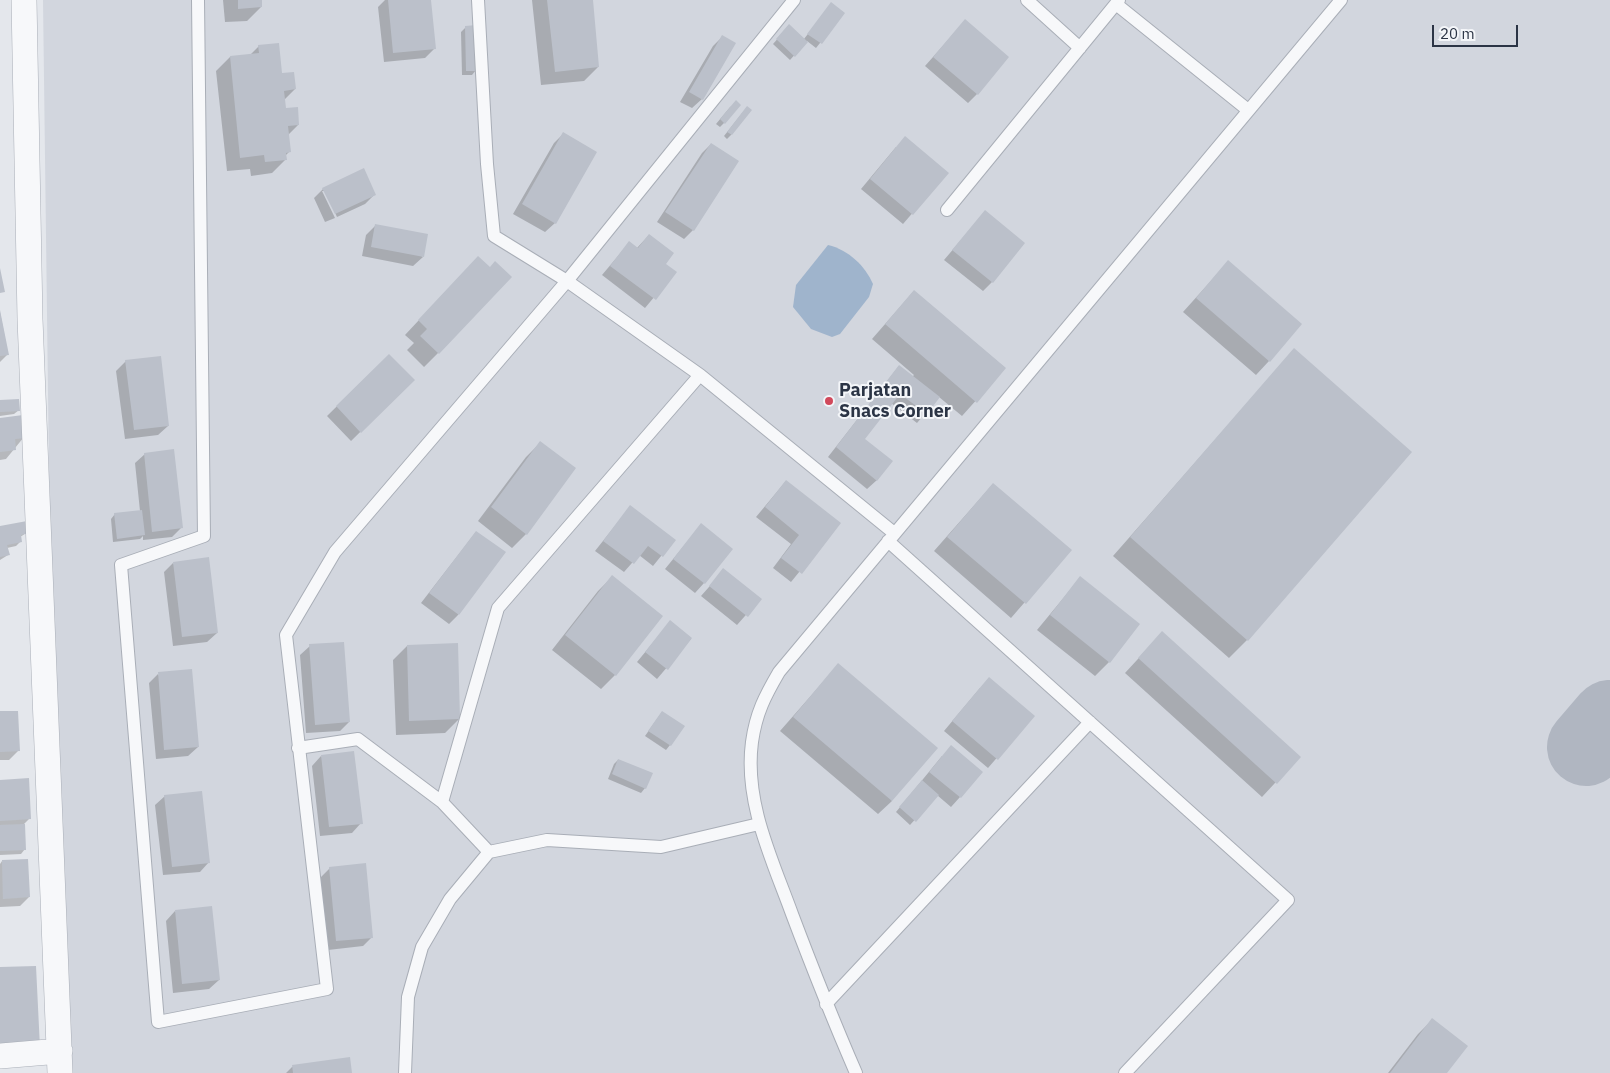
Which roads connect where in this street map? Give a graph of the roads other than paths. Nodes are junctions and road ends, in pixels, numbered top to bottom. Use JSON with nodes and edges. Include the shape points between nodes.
{"nodes":[{"id":1,"x":24,"y":0,"type":"edge"},
{"id":2,"x":198,"y":0,"type":"edge"},
{"id":3,"x":478,"y":0,"type":"edge"},
{"id":4,"x":794,"y":0,"type":"edge"},
{"id":5,"x":1027,"y":0,"type":"edge"},
{"id":6,"x":1340,"y":0,"type":"edge"},
{"id":7,"x":1118,"y":2,"type":"edge"},
{"id":8,"x":1080,"y":48,"type":"junction"},
{"id":9,"x":1248,"y":110,"type":"junction"},
{"id":10,"x":947,"y":210,"type":"dead end"},
{"id":11,"x":567,"y":281,"type":"junction"},
{"id":12,"x":700,"y":376,"type":"junction"},
{"id":13,"x":891,"y":537,"type":"junction"},
{"id":14,"x":1090,"y":722,"type":"junction"},
{"id":15,"x":298,"y":748,"type":"junction"},
{"id":16,"x":442,"y":802,"type":"junction"},
{"id":17,"x":759,"y":824,"type":"junction"},
{"id":18,"x":489,"y":852,"type":"junction"},
{"id":19,"x":826,"y":1004,"type":"junction"},
{"id":20,"x":0,"y":1056,"type":"edge"},
{"id":21,"x":60,"y":1062,"type":"edge"},
{"id":22,"x":405,"y":1073,"type":"edge"},
{"id":23,"x":856,"y":1073,"type":"edge"},
{"id":24,"x":1125,"y":1073,"type":"edge"}],
"edges":[{"from":1,"to":21,"type":"street","via":[[30,319]]},
{"from":2,"to":15,"type":"lane","via":[[204,536],[121,565],[158,1022],[327,989]]},
{"from":3,"to":11,"type":"lane","via":[[486,164],[494,236]]},
{"from":4,"to":11,"type":"lane"},
{"from":5,"to":8,"type":"lane"},
{"from":6,"to":9,"type":"lane"},
{"from":7,"to":8,"type":"lane"},
{"from":7,"to":9,"type":"lane"},
{"from":8,"to":10,"type":"lane"},
{"from":9,"to":13,"type":"lane"},
{"from":11,"to":12,"type":"lane"},
{"from":11,"to":15,"type":"lane","via":[[336,552],[286,635]]},
{"from":12,"to":13,"type":"lane"},
{"from":12,"to":16,"type":"lane","via":[[498,608]]},
{"from":13,"to":14,"type":"lane"},
{"from":13,"to":17,"type":"lane","via":[[779,672],[760,705],[752,743],[751,788]]},
{"from":14,"to":19,"type":"lane"},
{"from":14,"to":24,"type":"lane","via":[[1288,900]]},
{"from":15,"to":16,"type":"lane","via":[[358,738]]},
{"from":16,"to":18,"type":"lane"},
{"from":17,"to":18,"type":"lane","via":[[661,847],[547,840]]},
{"from":17,"to":19,"type":"lane"},
{"from":18,"to":22,"type":"lane","via":[[450,899],[422,947],[408,997]]},
{"from":19,"to":23,"type":"lane"},
{"from":20,"to":21,"type":"street"}]}
